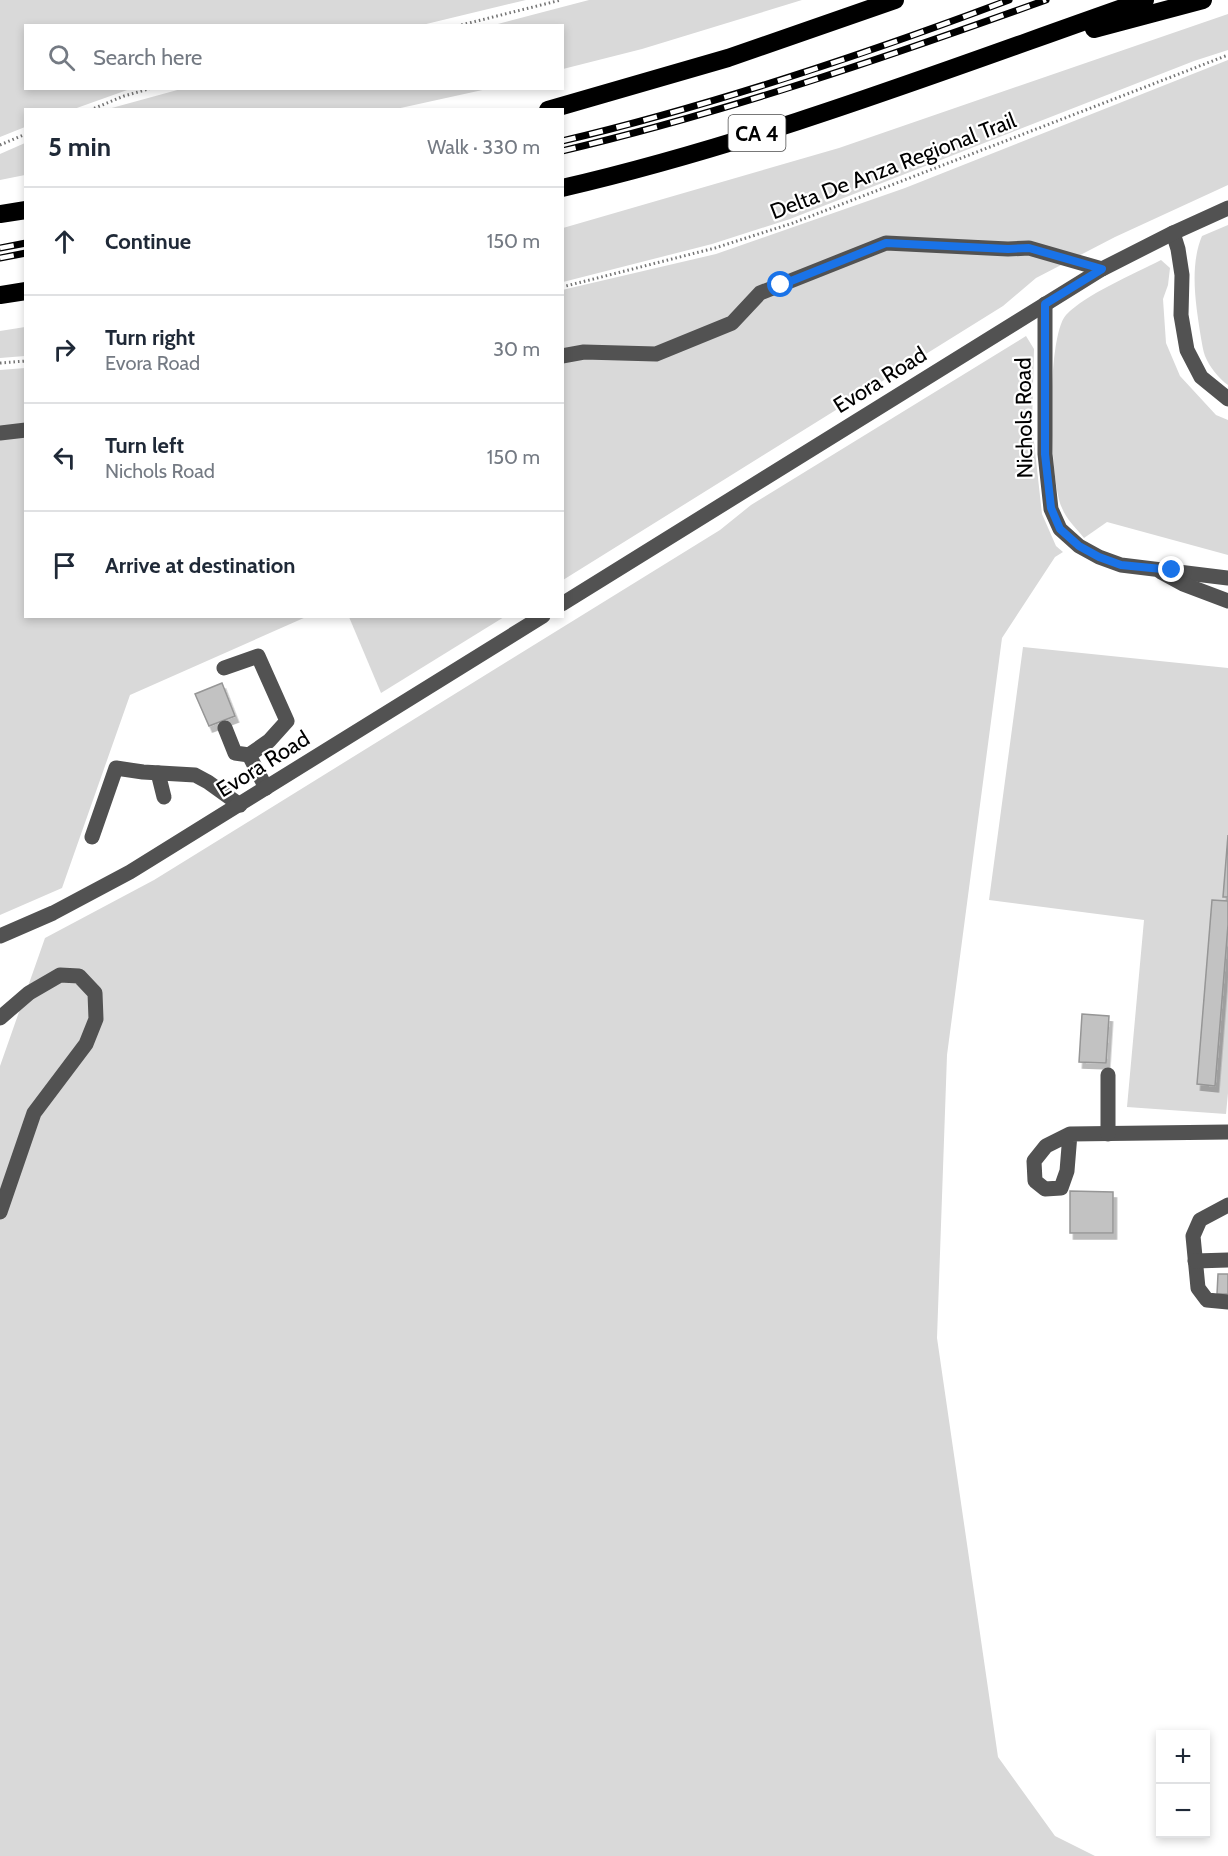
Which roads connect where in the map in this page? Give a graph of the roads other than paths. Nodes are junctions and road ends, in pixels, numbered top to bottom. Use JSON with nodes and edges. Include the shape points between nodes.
{"nodes":[{"id":1,"x":895,"y":0,"type":"edge"},
{"id":2,"x":1145,"y":0,"type":"edge"},
{"id":3,"x":1203,"y":0,"type":"edge"},
{"id":4,"x":948,"y":69,"type":"junction"},
{"id":5,"x":555,"y":108,"type":"edge"},
{"id":6,"x":564,"y":187,"type":"edge"},
{"id":7,"x":1228,"y":208,"type":"edge"},
{"id":8,"x":24,"y":210,"type":"edge"},
{"id":9,"x":0,"y":214,"type":"edge"},
{"id":10,"x":1173,"y":233,"type":"junction"},
{"id":11,"x":1102,"y":269,"type":"junction"},
{"id":12,"x":24,"y":291,"type":"edge"},
{"id":13,"x":0,"y":295,"type":"edge"},
{"id":14,"x":1045,"y":304,"type":"junction"},
{"id":15,"x":564,"y":356,"type":"edge"},
{"id":16,"x":1228,"y":399,"type":"edge"},
{"id":17,"x":24,"y":430,"type":"edge"},
{"id":18,"x":0,"y":433,"type":"edge"},
{"id":19,"x":1156,"y":569,"type":"junction"},
{"id":20,"x":1228,"y":578,"type":"edge"},
{"id":21,"x":1228,"y":601,"type":"edge"},
{"id":22,"x":564,"y":603,"type":"edge"},
{"id":23,"x":540,"y":618,"type":"edge"},
{"id":24,"x":224,"y":668,"type":"dead end"},
{"id":25,"x":225,"y":728,"type":"dead end"},
{"id":26,"x":249,"y":755,"type":"junction"},
{"id":27,"x":158,"y":773,"type":"junction"},
{"id":28,"x":266,"y":788,"type":"junction"},
{"id":29,"x":164,"y":797,"type":"dead end"},
{"id":30,"x":240,"y":805,"type":"junction"},
{"id":31,"x":92,"y":837,"type":"dead end"},
{"id":32,"x":0,"y":936,"type":"edge"},
{"id":33,"x":0,"y":1018,"type":"edge"},
{"id":34,"x":1108,"y":1075,"type":"dead end"},
{"id":35,"x":1228,"y":1132,"type":"edge"},
{"id":36,"x":1070,"y":1134,"type":"dead end"},
{"id":37,"x":1108,"y":1134,"type":"junction"},
{"id":38,"x":1228,"y":1205,"type":"edge"},
{"id":39,"x":0,"y":1212,"type":"edge"},
{"id":40,"x":1228,"y":1260,"type":"edge"},
{"id":41,"x":1195,"y":1261,"type":"junction"},
{"id":42,"x":1228,"y":1302,"type":"edge"}],
"edges":[{"from":1,"to":5,"type":"highway","via":[[728,58]]},
{"from":2,"to":4,"type":"highway","number":"CA 4"},
{"from":3,"to":4,"type":"highway"},
{"from":4,"to":6,"type":"highway","number":"CA 4","via":[[705,150]]},
{"from":7,"to":10,"type":"street","name":"Evora Road"},
{"from":8,"to":9,"type":"highway"},
{"from":10,"to":11,"type":"street","name":"Evora Road"},
{"from":10,"to":16,"type":"street","via":[[1182,275],[1181,315],[1187,350],[1201,377]]},
{"from":11,"to":14,"type":"street","name":"Evora Road"},
{"from":11,"to":15,"type":"street","via":[[1029,248],[886,243],[760,293],[732,323],[656,354],[584,352]]},
{"from":12,"to":13,"type":"highway"},
{"from":14,"to":19,"type":"street","name":"Nichols Road","via":[[1045,454],[1051,508],[1060,529],[1079,546],[1121,565]]},
{"from":14,"to":22,"type":"street","name":"Evora Road"},
{"from":17,"to":18,"type":"street"},
{"from":19,"to":20,"type":"street","name":"Nichols Road"},
{"from":19,"to":21,"type":"street"},
{"from":23,"to":28,"type":"street","name":"Evora Road"},
{"from":24,"to":26,"type":"street","via":[[258,656],[287,721]]},
{"from":25,"to":26,"type":"street","via":[[235,753]]},
{"from":26,"to":28,"type":"street"},
{"from":27,"to":29,"type":"street"},
{"from":27,"to":30,"type":"street","via":[[195,775]]},
{"from":27,"to":31,"type":"street","via":[[116,768]]},
{"from":28,"to":30,"type":"street","name":"Evora Road"},
{"from":30,"to":32,"type":"street","name":"Evora Road","via":[[130,872]]},
{"from":33,"to":39,"type":"street","via":[[28,993],[60,975],[78,976],[95,993],[96,1019],[86,1044],[34,1113]]},
{"from":34,"to":37,"type":"street"},
{"from":35,"to":37,"type":"street"},
{"from":36,"to":37,"type":"street"},
{"from":38,"to":41,"type":"street","via":[[1200,1220],[1192,1236]]},
{"from":40,"to":41,"type":"street"},
{"from":41,"to":42,"type":"street","via":[[1198,1288],[1207,1300]]}]}
